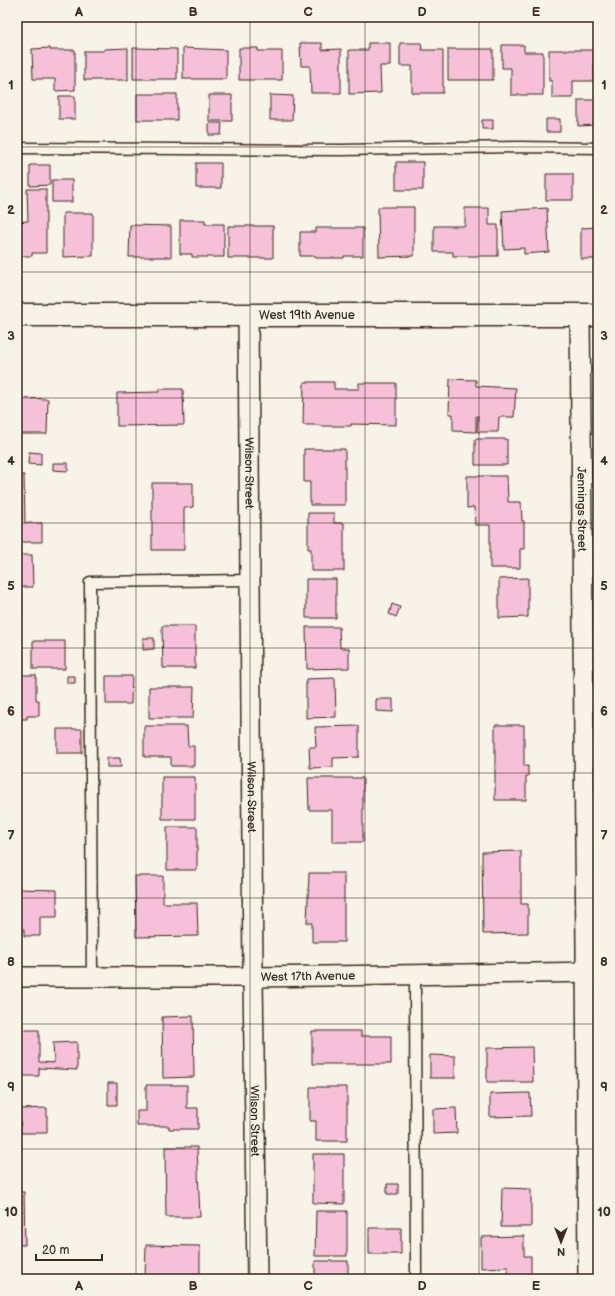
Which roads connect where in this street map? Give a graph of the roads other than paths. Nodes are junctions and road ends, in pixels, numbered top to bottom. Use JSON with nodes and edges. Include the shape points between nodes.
{"nodes":[{"id":1,"x":17,"y":148,"type":"edge"},
{"id":2,"x":598,"y":148,"type":"edge"},
{"id":3,"x":17,"y":315,"type":"edge"},
{"id":4,"x":248,"y":315,"type":"junction"},
{"id":5,"x":589,"y":315,"type":"edge"},
{"id":6,"x":250,"y":580,"type":"junction"},
{"id":7,"x":592,"y":972,"type":"edge"},
{"id":8,"x":414,"y":975,"type":"junction"},
{"id":9,"x":17,"y":977,"type":"edge"},
{"id":10,"x":92,"y":977,"type":"junction"},
{"id":11,"x":253,"y":977,"type":"junction"},
{"id":12,"x":257,"y":1279,"type":"edge"},
{"id":13,"x":416,"y":1279,"type":"edge"},
{"id":14,"x":588,"y":1279,"type":"edge"}],
"edges":[{"from":1,"to":2,"type":"lane"},
{"from":3,"to":4,"type":"street","name":"West 19th Avenue"},
{"from":4,"to":5,"type":"street","name":"West 19th Avenue"},
{"from":4,"to":6,"type":"street","name":"Wilson Street"},
{"from":5,"to":7,"type":"street","name":"Jennings Street"},
{"from":6,"to":10,"type":"lane","via":[[90,582]]},
{"from":6,"to":11,"type":"street","name":"Wilson Street"},
{"from":7,"to":8,"type":"street","name":"West 17th Avenue"},
{"from":7,"to":14,"type":"street","name":"Jennings Street"},
{"from":8,"to":11,"type":"street","name":"West 17th Avenue"},
{"from":8,"to":13,"type":"lane"},
{"from":9,"to":10,"type":"street","name":"West 17th Avenue"},
{"from":10,"to":11,"type":"street","name":"West 17th Avenue"},
{"from":11,"to":12,"type":"street","name":"Wilson Street"}]}
